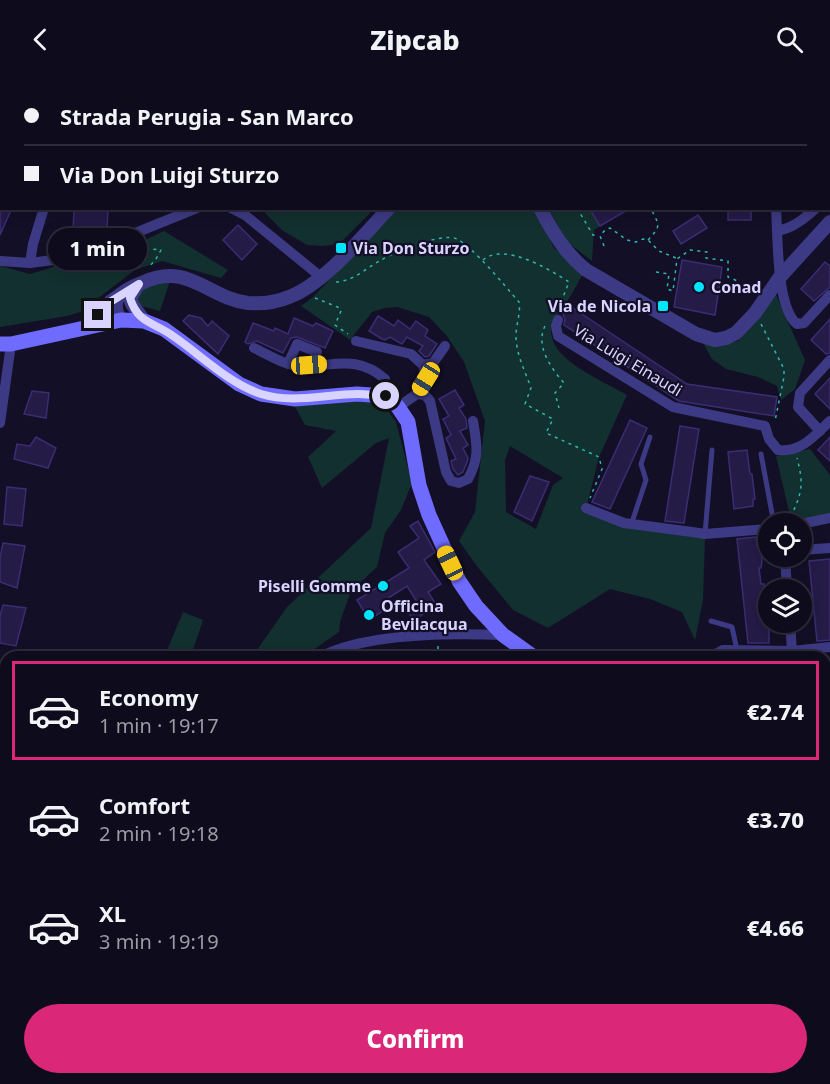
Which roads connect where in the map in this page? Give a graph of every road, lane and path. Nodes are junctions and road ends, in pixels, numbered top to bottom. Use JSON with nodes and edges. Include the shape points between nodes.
{"nodes":[{"id":1,"x":43,"y":210,"type":"edge"},
{"id":2,"x":192,"y":210,"type":"edge"},
{"id":3,"x":235,"y":210,"type":"edge"},
{"id":4,"x":387,"y":210,"type":"edge"},
{"id":5,"x":541,"y":210,"type":"edge"},
{"id":6,"x":578,"y":210,"type":"edge"},
{"id":7,"x":652,"y":210,"type":"edge"},
{"id":8,"x":776,"y":210,"type":"edge"},
{"id":9,"x":814,"y":210,"type":"edge"},
{"id":10,"x":830,"y":222,"type":"edge"},
{"id":11,"x":777,"y":231,"type":"junction"},
{"id":12,"x":600,"y":236,"type":"junction"},
{"id":13,"x":120,"y":238,"type":"junction"},
{"id":14,"x":648,"y":240,"type":"junction"},
{"id":15,"x":604,"y":246,"type":"dead end"},
{"id":16,"x":677,"y":259,"type":"junction"},
{"id":17,"x":0,"y":261,"type":"edge"},
{"id":18,"x":482,"y":261,"type":"junction"},
{"id":19,"x":30,"y":263,"type":"junction"},
{"id":20,"x":147,"y":268,"type":"dead end"},
{"id":21,"x":656,"y":272,"type":"dead end"},
{"id":22,"x":321,"y":277,"type":"junction"},
{"id":23,"x":780,"y":277,"type":"junction"},
{"id":24,"x":740,"y":282,"type":"dead end"},
{"id":25,"x":305,"y":289,"type":"junction"},
{"id":26,"x":830,"y":295,"type":"edge"},
{"id":27,"x":125,"y":296,"type":"junction"},
{"id":28,"x":560,"y":306,"type":"junction"},
{"id":29,"x":755,"y":313,"type":"junction"},
{"id":30,"x":552,"y":318,"type":"junction"},
{"id":31,"x":121,"y":320,"type":"junction"},
{"id":32,"x":144,"y":321,"type":"junction"},
{"id":33,"x":91,"y":326,"type":"junction"},
{"id":34,"x":357,"y":341,"type":"joint"},
{"id":35,"x":5,"y":344,"type":"edge"},
{"id":36,"x":445,"y":346,"type":"dead end"},
{"id":37,"x":254,"y":348,"type":"dead end"},
{"id":38,"x":317,"y":352,"type":"dead end"},
{"id":39,"x":830,"y":360,"type":"edge"},
{"id":40,"x":288,"y":364,"type":"junction"},
{"id":41,"x":423,"y":365,"type":"junction"},
{"id":42,"x":417,"y":394,"type":"junction"},
{"id":43,"x":386,"y":396,"type":"junction"},
{"id":44,"x":398,"y":407,"type":"junction"},
{"id":45,"x":560,"y":408,"type":"dead end"},
{"id":46,"x":776,"y":420,"type":"dead end"},
{"id":47,"x":473,"y":421,"type":"dead end"},
{"id":48,"x":830,"y":421,"type":"edge"},
{"id":49,"x":0,"y":423,"type":"edge"},
{"id":50,"x":820,"y":431,"type":"junction"},
{"id":51,"x":650,"y":438,"type":"dead end"},
{"id":52,"x":712,"y":450,"type":"dead end"},
{"id":53,"x":789,"y":451,"type":"junction"},
{"id":54,"x":761,"y":454,"type":"dead end"},
{"id":55,"x":586,"y":508,"type":"joint"},
{"id":56,"x":772,"y":513,"type":"edge"},
{"id":57,"x":794,"y":513,"type":"edge"},
{"id":58,"x":830,"y":518,"type":"edge"},
{"id":59,"x":812,"y":521,"type":"edge"},
{"id":60,"x":631,"y":525,"type":"junction"},
{"id":61,"x":758,"y":530,"type":"edge"},
{"id":62,"x":705,"y":534,"type":"junction"},
{"id":63,"x":830,"y":548,"type":"edge"},
{"id":64,"x":812,"y":549,"type":"edge"},
{"id":65,"x":711,"y":621,"type":"dead end"},
{"id":66,"x":791,"y":633,"type":"edge"},
{"id":67,"x":503,"y":635,"type":"junction"},
{"id":68,"x":438,"y":636,"type":"junction"},
{"id":69,"x":830,"y":647,"type":"edge"},
{"id":70,"x":737,"y":650,"type":"junction"},
{"id":71,"x":333,"y":651,"type":"edge"},
{"id":72,"x":438,"y":651,"type":"edge"},
{"id":73,"x":526,"y":651,"type":"edge"},
{"id":74,"x":721,"y":651,"type":"edge"},
{"id":75,"x":792,"y":651,"type":"junction"}],
"edges":[{"from":1,"to":19,"type":"street"},
{"from":2,"to":13,"type":"street"},
{"from":3,"to":22,"type":"street"},
{"from":4,"to":22,"type":"street"},
{"from":5,"to":29,"type":"street","via":[[560,244],[586,270],[696,334],[726,338],[743,328]]},
{"from":6,"to":12,"type":"path","via":[[593,236]]},
{"from":7,"to":14,"type":"path","via":[[659,223]]},
{"from":8,"to":11,"type":"street"},
{"from":9,"to":11,"type":"street","via":[[787,229]]},
{"from":10,"to":23,"type":"street"},
{"from":11,"to":23,"type":"street"},
{"from":12,"to":14,"type":"path","via":[[610,228],[627,240]]},
{"from":12,"to":15,"type":"path"},
{"from":13,"to":19,"type":"street","via":[[76,257]]},
{"from":13,"to":20,"type":"path","via":[[129,247],[161,250]]},
{"from":14,"to":16,"type":"path","via":[[659,251]]},
{"from":16,"to":21,"type":"path","via":[[673,291],[667,289],[669,274]]},
{"from":16,"to":24,"type":"path","via":[[690,250],[707,252],[706,258],[728,261],[728,277]]},
{"from":17,"to":19,"type":"street"},
{"from":18,"to":22,"type":"path","via":[[456,238],[442,238],[400,250],[347,281]]},
{"from":18,"to":28,"type":"path","via":[[498,253],[535,262],[556,273],[569,282]]},
{"from":18,"to":55,"type":"path","via":[[519,302],[516,339],[531,388],[525,404],[553,419],[546,433],[599,457],[602,469]]},
{"from":22,"to":25,"type":"street"},
{"from":23,"to":26,"type":"street","via":[[791,319],[797,324],[804,323]]},
{"from":23,"to":29,"type":"street"},
{"from":25,"to":27,"type":"street","via":[[288,298],[248,303],[176,275],[163,275],[139,284]]},
{"from":25,"to":34,"type":"path","via":[[318,300],[340,308],[335,326]]},
{"from":27,"to":31,"type":"street"},
{"from":27,"to":32,"type":"street"},
{"from":27,"to":33,"type":"street","via":[[110,302]]},
{"from":28,"to":30,"type":"path"},
{"from":28,"to":30,"type":"path"},
{"from":29,"to":46,"type":"path","via":[[784,369]]},
{"from":30,"to":45,"type":"path","via":[[543,330],[542,346],[552,369],[564,383],[555,393]]},
{"from":30,"to":53,"type":"street","name":"Via Luigi Einaudi","via":[[558,336],[673,407],[765,426],[778,450]]},
{"from":31,"to":32,"type":"main road"},
{"from":31,"to":33,"type":"main road"},
{"from":32,"to":43,"type":"main road","via":[[164,329],[239,384],[261,394],[295,399]]},
{"from":33,"to":35,"type":"main road"},
{"from":34,"to":41,"type":"street","via":[[411,354]]},
{"from":35,"to":49,"type":"street"},
{"from":36,"to":41,"type":"street","via":[[433,363]]},
{"from":37,"to":40,"type":"street"},
{"from":38,"to":40,"type":"street","via":[[297,344]]},
{"from":39,"to":50,"type":"street","via":[[800,393],[798,408]]},
{"from":40,"to":43,"type":"street","via":[[345,363],[374,369],[385,379]]},
{"from":41,"to":42,"type":"street","via":[[426,379]]},
{"from":42,"to":44,"type":"street"},
{"from":42,"to":47,"type":"street","via":[[430,401],[451,481],[468,479],[476,465]]},
{"from":43,"to":44,"type":"main road"},
{"from":44,"to":67,"type":"main road","via":[[408,422],[419,485],[442,545],[459,581]]},
{"from":48,"to":50,"type":"street"},
{"from":50,"to":53,"type":"street"},
{"from":51,"to":60,"type":"lane","via":[[641,464],[646,480]]},
{"from":52,"to":62,"type":"lane"},
{"from":53,"to":57,"type":"path","via":[[797,458],[802,478]]},
{"from":54,"to":56,"type":"lane"},
{"from":55,"to":60,"type":"street"},
{"from":58,"to":59,"type":"street"},
{"from":60,"to":62,"type":"street"},
{"from":61,"to":62,"type":"street"},
{"from":63,"to":64,"type":"street"},
{"from":65,"to":70,"type":"lane","via":[[732,627]]},
{"from":66,"to":75,"type":"street"},
{"from":67,"to":68,"type":"street"},
{"from":67,"to":73,"type":"main road"},
{"from":68,"to":71,"type":"street","via":[[367,641]]},
{"from":68,"to":72,"type":"path"},
{"from":69,"to":75,"type":"street"},
{"from":70,"to":74,"type":"street"},
{"from":70,"to":75,"type":"street"}]}
